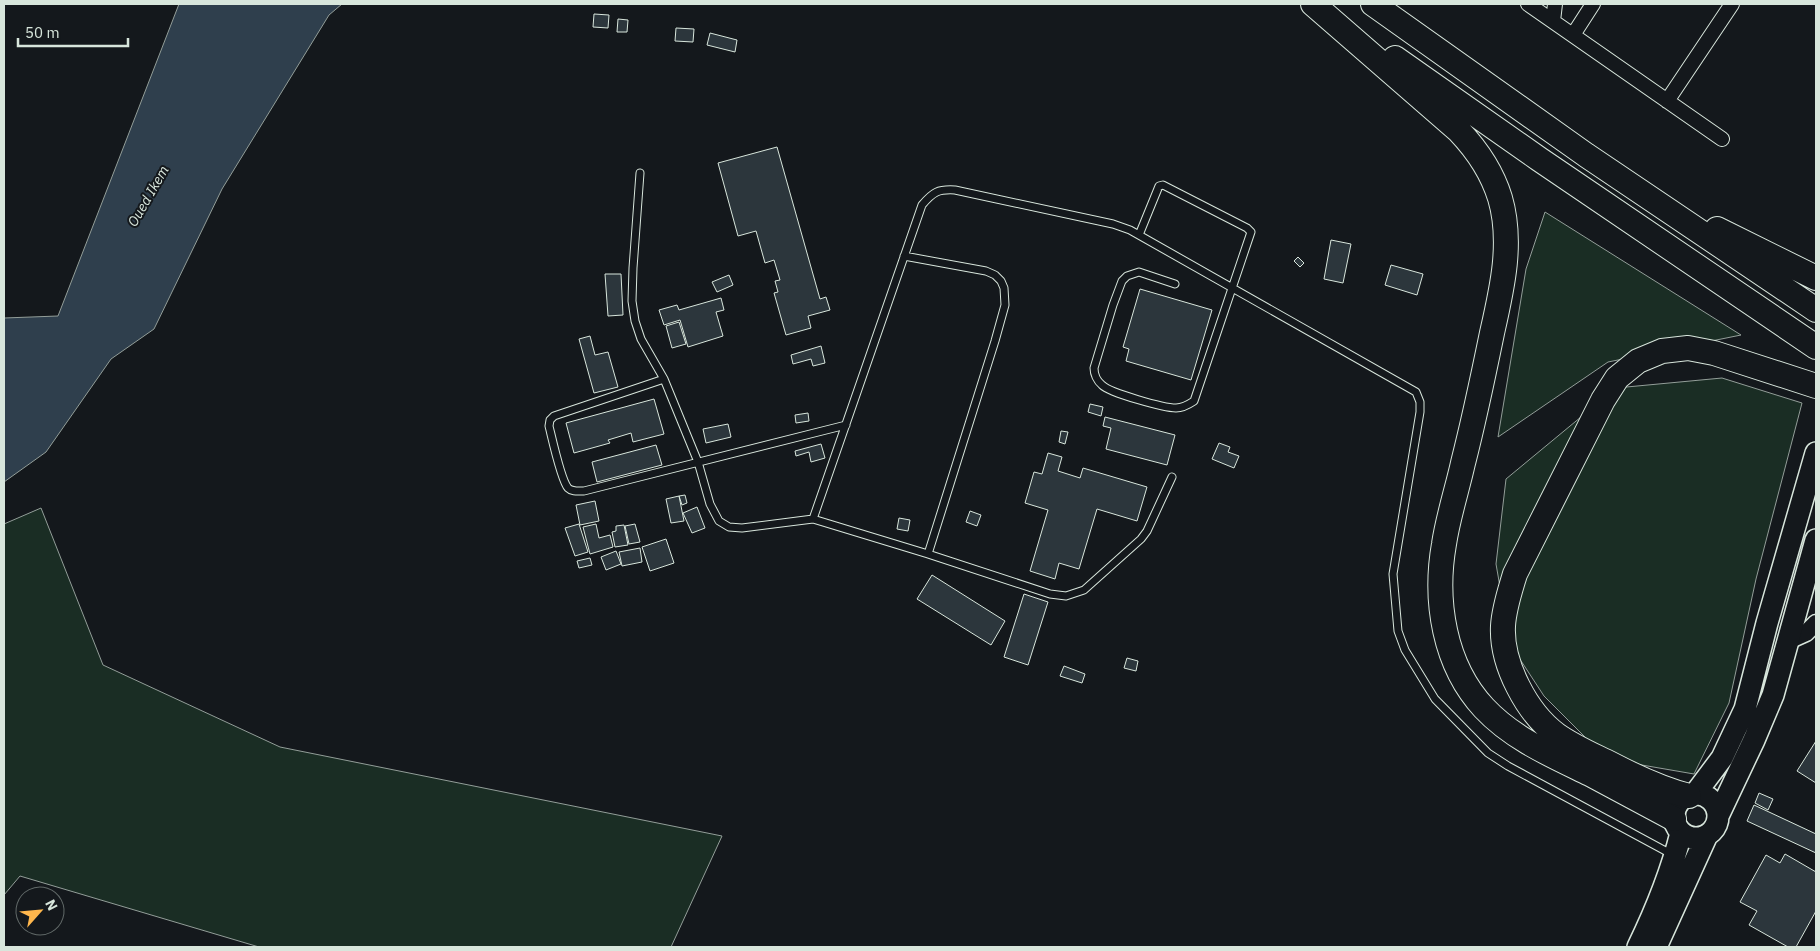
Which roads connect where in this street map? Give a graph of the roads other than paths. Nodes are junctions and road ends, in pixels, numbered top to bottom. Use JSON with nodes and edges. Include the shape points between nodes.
{"nodes":[{"id":1,"x":1313,"y":4,"type":"edge"},
{"id":2,"x":1321,"y":4,"type":"edge"},
{"id":3,"x":1373,"y":4,"type":"edge"},
{"id":4,"x":1528,"y":4,"type":"edge"},
{"id":5,"x":1555,"y":4,"type":"edge"},
{"id":6,"x":1593,"y":4,"type":"edge"},
{"id":7,"x":1732,"y":4,"type":"edge"},
{"id":8,"x":1553,"y":21,"type":"junction"},
{"id":9,"x":1573,"y":34,"type":"junction"},
{"id":10,"x":1668,"y":101,"type":"junction"},
{"id":11,"x":1722,"y":139,"type":"dead end"},
{"id":12,"x":640,"y":173,"type":"dead end"},
{"id":13,"x":1652,"y":200,"type":"junction"},
{"id":14,"x":1139,"y":235,"type":"junction"},
{"id":15,"x":904,"y":256,"type":"junction"},
{"id":16,"x":1816,"y":278,"type":"edge"},
{"id":17,"x":1175,"y":284,"type":"dead end"},
{"id":18,"x":1232,"y":287,"type":"junction"},
{"id":19,"x":1816,"y":310,"type":"edge"},
{"id":20,"x":1816,"y":347,"type":"edge"},
{"id":21,"x":664,"y":379,"type":"junction"},
{"id":22,"x":1816,"y":386,"type":"edge"},
{"id":23,"x":846,"y":425,"type":"junction"},
{"id":24,"x":1816,"y":453,"type":"edge"},
{"id":25,"x":698,"y":462,"type":"junction"},
{"id":26,"x":1172,"y":477,"type":"dead end"},
{"id":27,"x":812,"y":519,"type":"junction"},
{"id":28,"x":1816,"y":540,"type":"edge"},
{"id":29,"x":928,"y":554,"type":"junction"},
{"id":30,"x":1816,"y":623,"type":"edge"},
{"id":31,"x":1786,"y":642,"type":"junction"},
{"id":32,"x":1692,"y":795,"type":"junction"},
{"id":33,"x":1718,"y":816,"type":"junction"},
{"id":34,"x":1678,"y":826,"type":"junction"},
{"id":35,"x":1707,"y":836,"type":"junction"},
{"id":36,"x":1675,"y":856,"type":"junction"},
{"id":37,"x":1638,"y":947,"type":"edge"},
{"id":38,"x":1656,"y":947,"type":"edge"}],
"edges":[{"from":1,"to":34,"type":"highway","via":[[1459,131],[1491,174],[1500,199],[1505,231],[1502,291],[1449,518],[1440,573],[1441,607],[1455,662],[1484,708],[1503,725],[1528,743]]},
{"from":2,"to":20,"type":"highway"},
{"from":3,"to":13,"type":"highway"},
{"from":4,"to":8,"type":"street"},
{"from":5,"to":8,"type":"street"},
{"from":6,"to":9,"type":"street"},
{"from":7,"to":10,"type":"street"},
{"from":8,"to":9,"type":"street"},
{"from":9,"to":10,"type":"street"},
{"from":10,"to":11,"type":"street"},
{"from":12,"to":21,"type":"lane","via":[[632,300],[641,339]]},
{"from":13,"to":16,"type":"highway"},
{"from":13,"to":19,"type":"highway"},
{"from":14,"to":15,"type":"lane","via":[[1113,224],[942,189],[930,195],[922,205]]},
{"from":14,"to":18,"type":"lane"},
{"from":14,"to":18,"type":"lane","via":[[1159,186],[1163,185],[1247,228],[1251,232]]},
{"from":15,"to":23,"type":"lane"},
{"from":15,"to":29,"type":"lane","via":[[986,271],[1004,288],[1005,305]]},
{"from":17,"to":18,"type":"lane","via":[[1139,272],[1122,281],[1094,368],[1094,374],[1102,385],[1161,406],[1176,408],[1194,401]]},
{"from":18,"to":36,"type":"lane","via":[[1416,392],[1420,412],[1392,574],[1398,631],[1405,650],[1435,699],[1488,753]]},
{"from":21,"to":25,"type":"lane"},
{"from":21,"to":25,"type":"lane","via":[[554,416],[549,426],[563,475],[568,487],[584,491]]},
{"from":22,"to":32,"type":"highway","via":[[1714,353],[1688,348],[1662,351],[1638,361],[1618,378],[1603,400],[1515,574],[1507,600],[1503,627],[1505,645],[1516,683],[1540,719],[1573,746],[1649,783]]},
{"from":23,"to":25,"type":"lane"},
{"from":23,"to":27,"type":"lane"},
{"from":24,"to":32,"type":"main road","via":[[1745,709],[1722,758]]},
{"from":25,"to":27,"type":"lane","via":[[710,504],[719,521],[729,527]]},
{"from":26,"to":29,"type":"lane","via":[[1141,539],[1084,590],[1066,596],[1050,594]]},
{"from":27,"to":29,"type":"lane"},
{"from":28,"to":31,"type":"main road"},
{"from":30,"to":31,"type":"street","via":[[1806,633]]},
{"from":31,"to":33,"type":"main road","via":[[1772,694]]},
{"from":32,"to":33,"type":"main road","via":[[1702,795],[1714,803]]},
{"from":32,"to":34,"type":"main road","via":[[1677,805]]},
{"from":33,"to":35,"type":"main road","via":[[1715,827]]},
{"from":34,"to":35,"type":"main road","via":[[1694,838]]},
{"from":34,"to":36,"type":"main road"},
{"from":35,"to":38,"type":"main road"},
{"from":36,"to":37,"type":"main road","via":[[1660,901]]}]}
